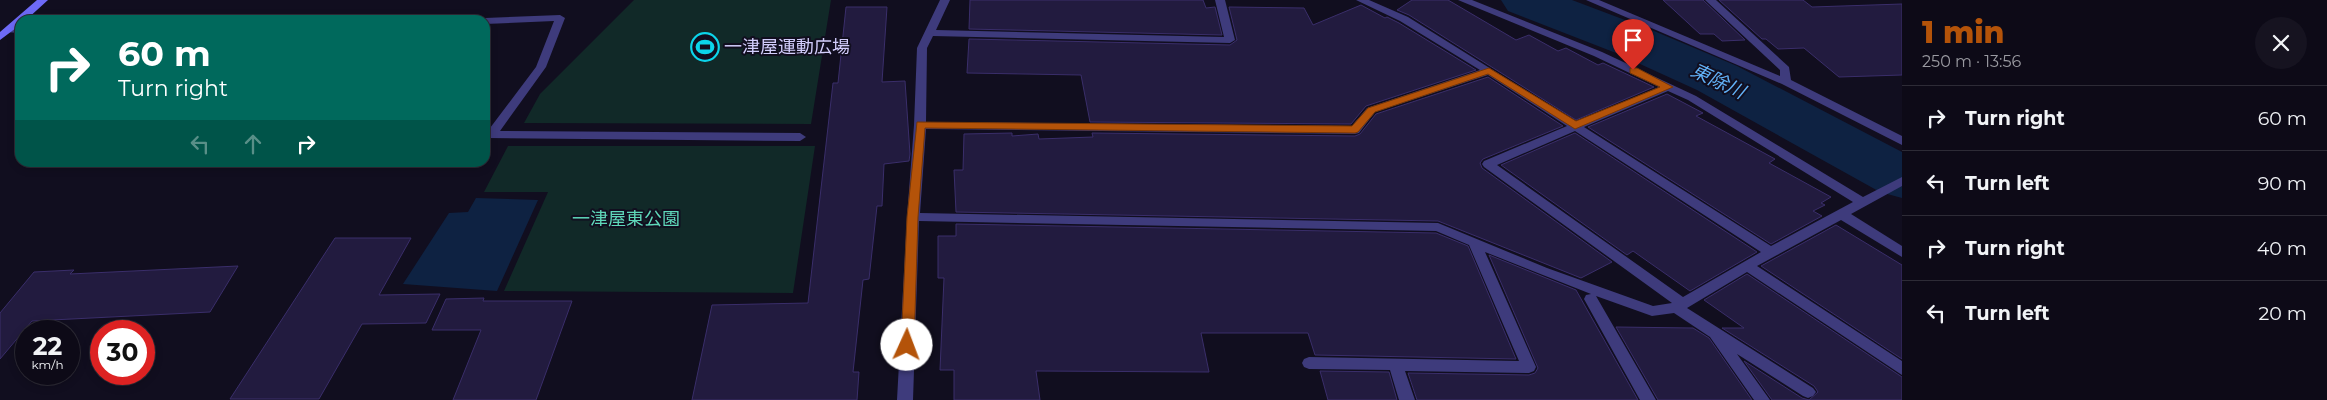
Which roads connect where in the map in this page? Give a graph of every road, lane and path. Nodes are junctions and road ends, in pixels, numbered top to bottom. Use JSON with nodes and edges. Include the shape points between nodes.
{"nodes":[{"id":1,"x":43,"y":0,"type":"edge"},
{"id":2,"x":945,"y":0,"type":"edge"},
{"id":3,"x":1220,"y":0,"type":"edge"},
{"id":4,"x":1361,"y":0,"type":"edge"},
{"id":5,"x":1463,"y":0,"type":"edge"},
{"id":6,"x":1591,"y":0,"type":"edge"},
{"id":7,"x":1710,"y":0,"type":"edge"},
{"id":8,"x":25,"y":15,"type":"edge"},
{"id":9,"x":490,"y":21,"type":"edge"},
{"id":10,"x":15,"y":24,"type":"edge"},
{"id":11,"x":4,"y":33,"type":"edge"},
{"id":12,"x":929,"y":33,"type":"junction"},
{"id":13,"x":1489,"y":71,"type":"junction"},
{"id":14,"x":1786,"y":82,"type":"junction"},
{"id":15,"x":1668,"y":87,"type":"junction"},
{"id":16,"x":920,"y":125,"type":"junction"},
{"id":17,"x":1575,"y":126,"type":"junction"},
{"id":18,"x":800,"y":137,"type":"dead end"},
{"id":19,"x":1902,"y":141,"type":"edge"},
{"id":20,"x":1902,"y":181,"type":"edge"},
{"id":21,"x":1868,"y":201,"type":"junction"},
{"id":22,"x":1843,"y":215,"type":"junction"},
{"id":23,"x":912,"y":217,"type":"junction"},
{"id":24,"x":1474,"y":242,"type":"junction"},
{"id":25,"x":1771,"y":252,"type":"junction"},
{"id":26,"x":1902,"y":252,"type":"edge"},
{"id":27,"x":1747,"y":266,"type":"junction"},
{"id":28,"x":1592,"y":299,"type":"dead end"},
{"id":29,"x":1679,"y":306,"type":"junction"},
{"id":30,"x":1713,"y":332,"type":"junction"},
{"id":31,"x":1309,"y":363,"type":"dead end"},
{"id":32,"x":1395,"y":364,"type":"junction"},
{"id":33,"x":1902,"y":369,"type":"edge"},
{"id":34,"x":1808,"y":392,"type":"dead end"},
{"id":35,"x":905,"y":400,"type":"edge"},
{"id":36,"x":1407,"y":400,"type":"edge"},
{"id":37,"x":1648,"y":400,"type":"edge"},
{"id":38,"x":1762,"y":400,"type":"edge"}],
"edges":[{"from":1,"to":8,"type":"main road"},
{"from":2,"to":12,"type":"street"},
{"from":3,"to":12,"type":"street","via":[[1230,40]]},
{"from":4,"to":13,"type":"street","via":[[1404,18]]},
{"from":5,"to":15,"type":"street","via":[[1598,54]]},
{"from":6,"to":14,"type":"street"},
{"from":7,"to":14,"type":"street","via":[[1785,69]]},
{"from":9,"to":18,"type":"street","via":[[560,18],[541,67],[491,135]]},
{"from":10,"to":11,"type":"main road"},
{"from":12,"to":16,"type":"street","via":[[922,48]]},
{"from":13,"to":16,"type":"street","via":[[1371,110],[1355,130]]},
{"from":13,"to":17,"type":"street"},
{"from":14,"to":19,"type":"street"},
{"from":15,"to":17,"type":"street"},
{"from":15,"to":21,"type":"street"},
{"from":16,"to":23,"type":"street"},
{"from":17,"to":25,"type":"street"},
{"from":17,"to":29,"type":"street","via":[[1488,164]]},
{"from":20,"to":21,"type":"street"},
{"from":21,"to":22,"type":"street"},
{"from":22,"to":25,"type":"street"},
{"from":22,"to":26,"type":"street"},
{"from":23,"to":24,"type":"street","via":[[1438,227]]},
{"from":23,"to":35,"type":"street"},
{"from":24,"to":29,"type":"street","via":[[1652,311]]},
{"from":24,"to":32,"type":"street","via":[[1529,367]]},
{"from":25,"to":27,"type":"street"},
{"from":27,"to":29,"type":"street"},
{"from":27,"to":33,"type":"street"},
{"from":28,"to":37,"type":"street"},
{"from":29,"to":30,"type":"street"},
{"from":30,"to":34,"type":"street"},
{"from":30,"to":38,"type":"street"},
{"from":31,"to":32,"type":"street"},
{"from":32,"to":36,"type":"street"}]}
